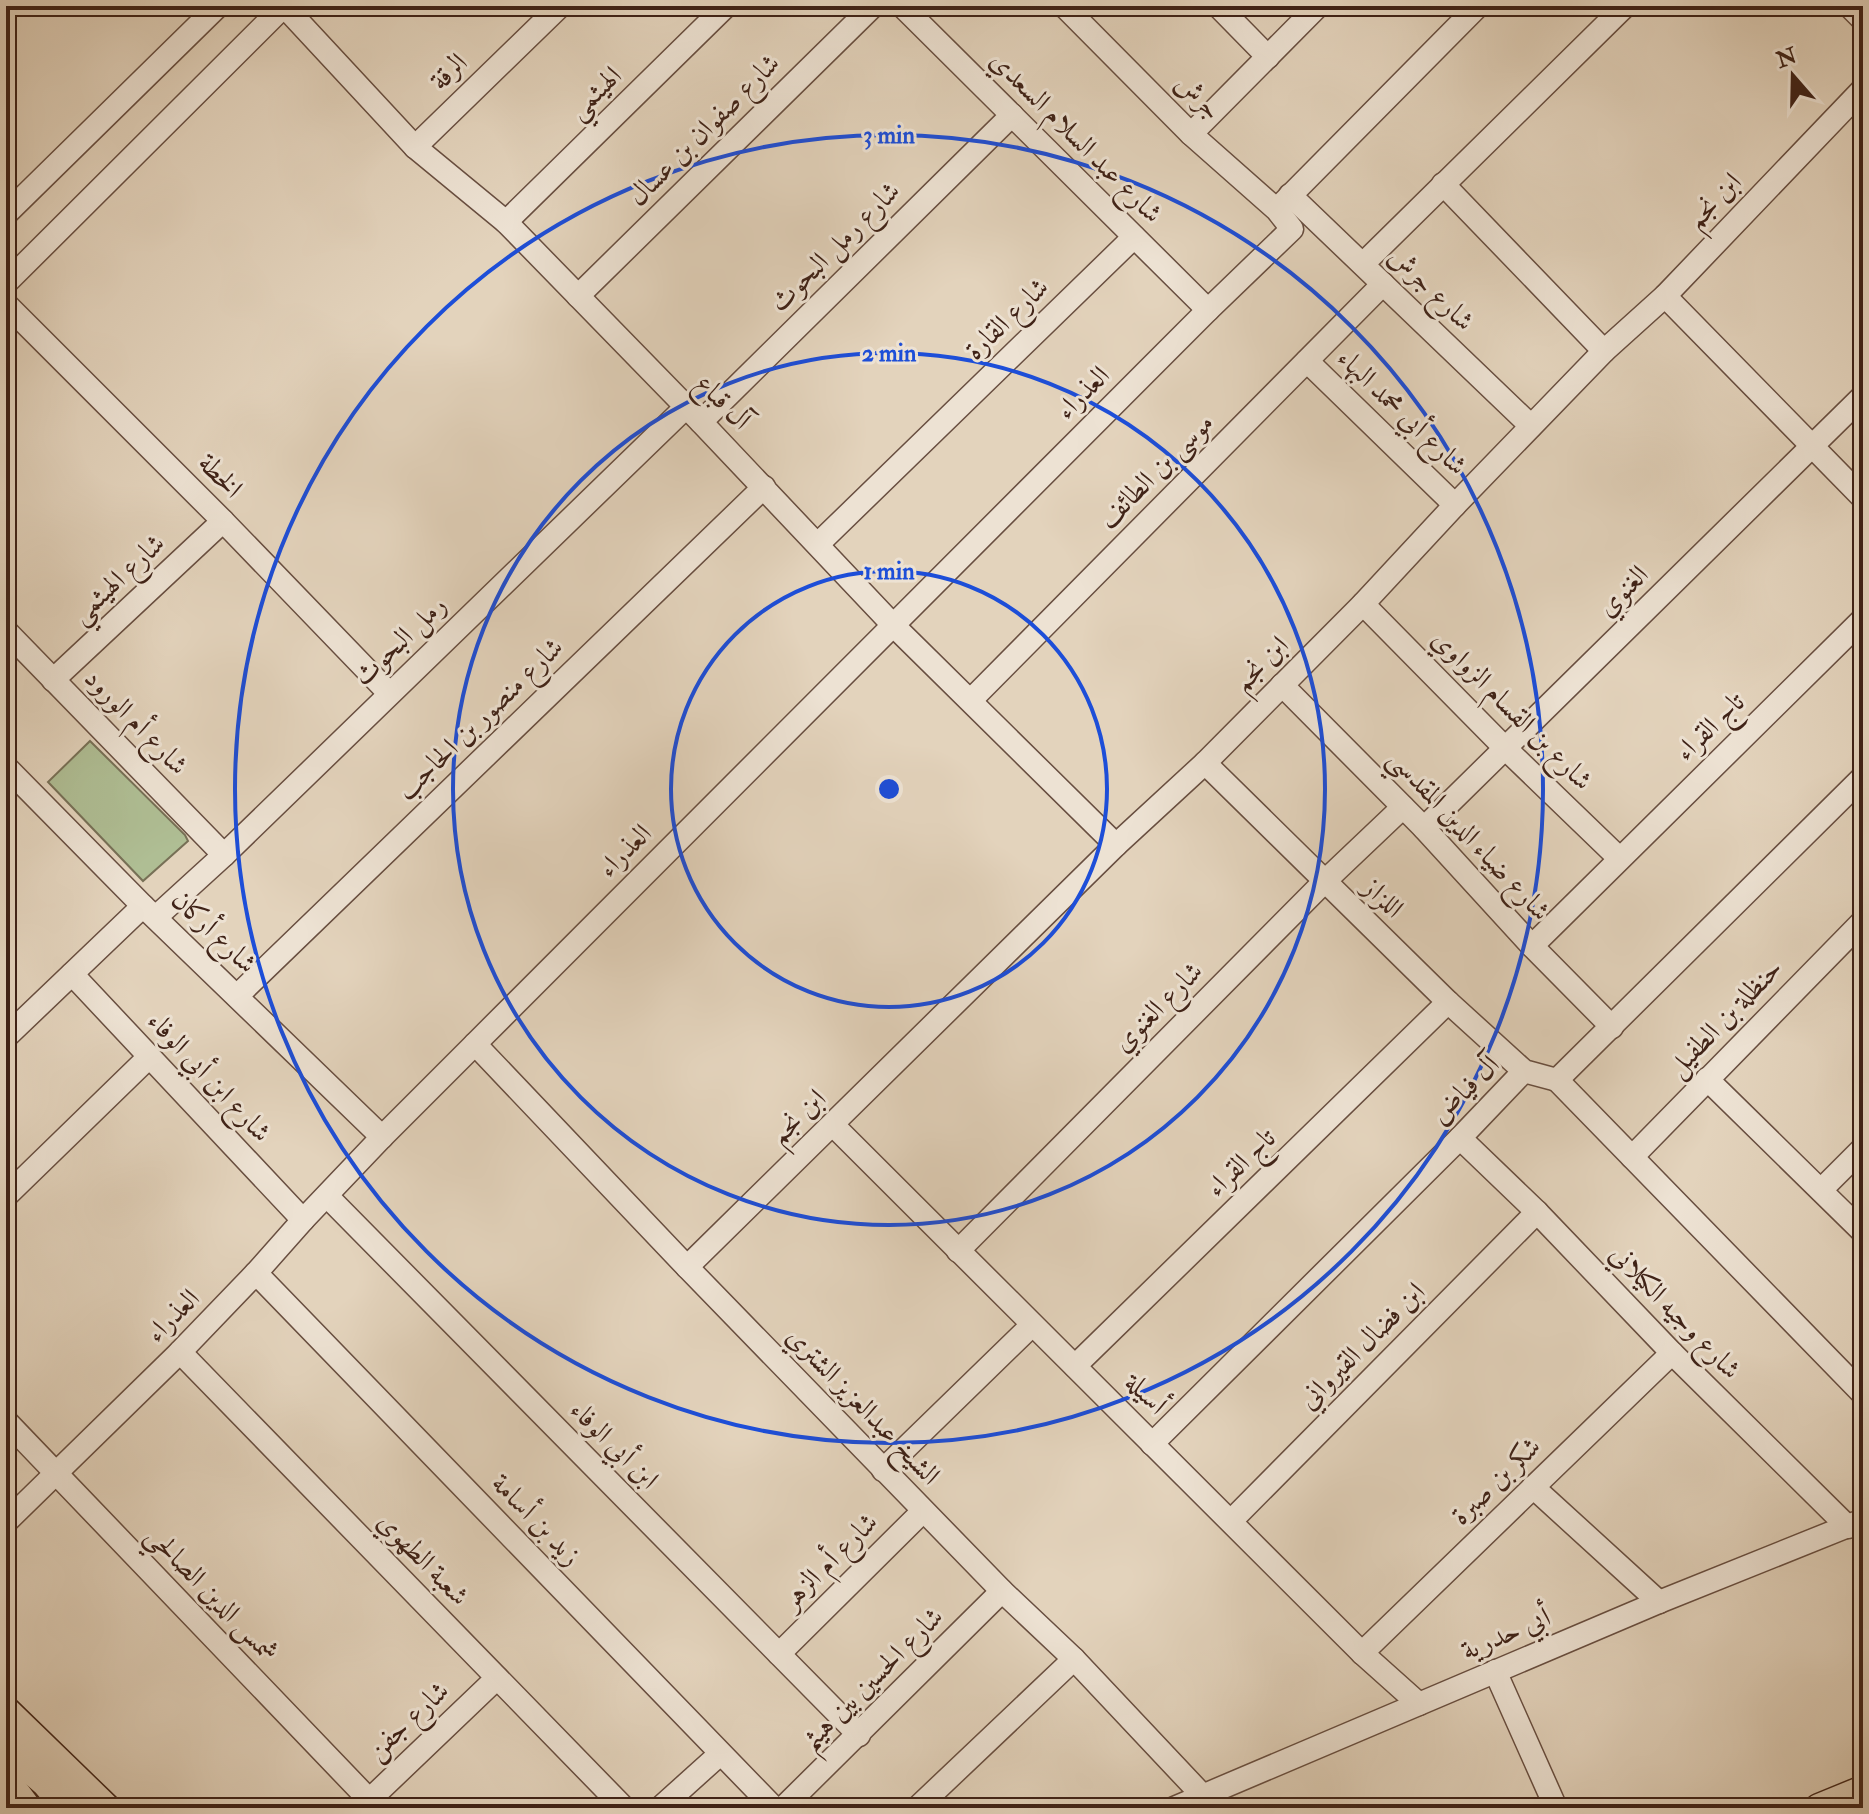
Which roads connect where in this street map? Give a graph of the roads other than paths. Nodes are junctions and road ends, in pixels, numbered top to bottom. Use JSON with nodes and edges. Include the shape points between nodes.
{"nodes":[{"id":1,"x":218,"y":6,"type":"edge"},
{"id":2,"x":284,"y":6,"type":"edge"},
{"id":3,"x":560,"y":6,"type":"edge"},
{"id":4,"x":726,"y":6,"type":"edge"},
{"id":5,"x":873,"y":6,"type":"edge"},
{"id":6,"x":902,"y":6,"type":"edge"},
{"id":7,"x":1064,"y":6,"type":"edge"},
{"id":8,"x":1218,"y":6,"type":"edge"},
{"id":9,"x":1318,"y":6,"type":"edge"},
{"id":10,"x":1478,"y":6,"type":"edge"},
{"id":11,"x":1625,"y":6,"type":"edge"},
{"id":12,"x":1849,"y":6,"type":"edge"},
{"id":13,"x":1863,"y":20,"type":"edge"},
{"id":14,"x":1268,"y":57,"type":"junction"},
{"id":15,"x":1863,"y":89,"type":"edge"},
{"id":16,"x":1012,"y":115,"type":"junction"},
{"id":17,"x":1191,"y":134,"type":"junction"},
{"id":18,"x":415,"y":147,"type":"junction"},
{"id":19,"x":1443,"y":184,"type":"junction"},
{"id":20,"x":1283,"y":202,"type":"junction"},
{"id":21,"x":6,"y":214,"type":"edge"},
{"id":22,"x":506,"y":222,"type":"junction"},
{"id":23,"x":1292,"y":229,"type":"joint"},
{"id":24,"x":1134,"y":237,"type":"junction"},
{"id":25,"x":1363,"y":264,"type":"junction"},
{"id":26,"x":6,"y":283,"type":"edge"},
{"id":27,"x":1383,"y":284,"type":"junction"},
{"id":28,"x":578,"y":296,"type":"junction"},
{"id":29,"x":1665,"y":296,"type":"junction"},
{"id":30,"x":6,"y":304,"type":"edge"},
{"id":31,"x":1208,"y":310,"type":"junction"},
{"id":32,"x":1604,"y":351,"type":"junction"},
{"id":33,"x":1307,"y":361,"type":"junction"},
{"id":34,"x":1863,"y":396,"type":"edge"},
{"id":35,"x":694,"y":414,"type":"junction"},
{"id":36,"x":1531,"y":426,"type":"junction"},
{"id":37,"x":1812,"y":446,"type":"junction"},
{"id":38,"x":764,"y":487,"type":"junction"},
{"id":39,"x":1863,"y":498,"type":"edge"},
{"id":40,"x":1455,"y":505,"type":"junction"},
{"id":41,"x":223,"y":521,"type":"junction"},
{"id":42,"x":818,"y":544,"type":"junction"},
{"id":43,"x":1363,"y":604,"type":"junction"},
{"id":44,"x":1863,"y":619,"type":"edge"},
{"id":45,"x":893,"y":625,"type":"junction"},
{"id":46,"x":6,"y":631,"type":"edge"},
{"id":47,"x":53,"y":680,"type":"junction"},
{"id":48,"x":1282,"y":685,"type":"junction"},
{"id":49,"x":389,"y":693,"type":"junction"},
{"id":50,"x":971,"y":700,"type":"junction"},
{"id":51,"x":1506,"y":749,"type":"junction"},
{"id":52,"x":1205,"y":763,"type":"junction"},
{"id":53,"x":6,"y":767,"type":"edge"},
{"id":54,"x":1863,"y":777,"type":"edge"},
{"id":55,"x":1403,"y":807,"type":"junction"},
{"id":56,"x":1424,"y":828,"type":"junction"},
{"id":57,"x":1116,"y":845,"type":"junction"},
{"id":58,"x":224,"y":855,"type":"junction"},
{"id":59,"x":1619,"y":858,"type":"junction"},
{"id":60,"x":1324,"y":882,"type":"junction"},
{"id":61,"x":150,"y":912,"type":"junction"},
{"id":62,"x":1863,"y":921,"type":"edge"},
{"id":63,"x":1532,"y":946,"type":"junction"},
{"id":64,"x":72,"y":974,"type":"junction"},
{"id":65,"x":237,"y":996,"type":"junction"},
{"id":66,"x":1448,"y":1002,"type":"junction"},
{"id":67,"x":1612,"y":1027,"type":"junction"},
{"id":68,"x":6,"y":1037,"type":"edge"},
{"id":69,"x":475,"y":1044,"type":"junction"},
{"id":70,"x":149,"y":1057,"type":"junction"},
{"id":71,"x":1524,"y":1071,"type":"junction"},
{"id":72,"x":1707,"y":1079,"type":"junction"},
{"id":73,"x":1557,"y":1080,"type":"junction"},
{"id":74,"x":833,"y":1125,"type":"junction"},
{"id":75,"x":382,"y":1137,"type":"junction"},
{"id":76,"x":1460,"y":1138,"type":"junction"},
{"id":77,"x":1863,"y":1148,"type":"edge"},
{"id":78,"x":1632,"y":1157,"type":"junction"},
{"id":79,"x":1821,"y":1190,"type":"junction"},
{"id":80,"x":6,"y":1196,"type":"edge"},
{"id":81,"x":327,"y":1196,"type":"junction"},
{"id":82,"x":1537,"y":1212,"type":"junction"},
{"id":83,"x":303,"y":1220,"type":"junction"},
{"id":84,"x":1863,"y":1232,"type":"edge"},
{"id":85,"x":958,"y":1251,"type":"junction"},
{"id":86,"x":687,"y":1267,"type":"junction"},
{"id":87,"x":256,"y":1273,"type":"junction"},
{"id":88,"x":1032,"y":1325,"type":"junction"},
{"id":89,"x":180,"y":1352,"type":"junction"},
{"id":90,"x":1672,"y":1353,"type":"junction"},
{"id":91,"x":1075,"y":1366,"type":"junction"},
{"id":92,"x":1863,"y":1394,"type":"edge"},
{"id":93,"x":6,"y":1421,"type":"edge"},
{"id":94,"x":1152,"y":1444,"type":"junction"},
{"id":95,"x":883,"y":1470,"type":"junction"},
{"id":96,"x":55,"y":1474,"type":"junction"},
{"id":97,"x":1533,"y":1487,"type":"junction"},
{"id":98,"x":923,"y":1511,"type":"junction"},
{"id":99,"x":1231,"y":1521,"type":"junction"},
{"id":100,"x":6,"y":1522,"type":"edge"},
{"id":101,"x":1856,"y":1523,"type":"edge"},
{"id":102,"x":1002,"y":1591,"type":"junction"},
{"id":103,"x":1659,"y":1602,"type":"junction"},
{"id":104,"x":1362,"y":1653,"type":"junction"},
{"id":105,"x":779,"y":1654,"type":"junction"},
{"id":106,"x":1074,"y":1659,"type":"junction"},
{"id":107,"x":1495,"y":1671,"type":"junction"},
{"id":108,"x":497,"y":1678,"type":"junction"},
{"id":109,"x":1419,"y":1704,"type":"junction"},
{"id":110,"x":6,"y":1711,"type":"edge"},
{"id":111,"x":859,"y":1735,"type":"junction"},
{"id":112,"x":6,"y":1748,"type":"edge"},
{"id":113,"x":720,"y":1754,"type":"junction"},
{"id":114,"x":6,"y":1780,"type":"edge"},
{"id":115,"x":1863,"y":1790,"type":"edge"},
{"id":116,"x":1206,"y":1802,"type":"edge"},
{"id":117,"x":931,"y":1803,"type":"edge"},
{"id":118,"x":369,"y":1805,"type":"edge"},
{"id":119,"x":27,"y":1808,"type":"edge"},
{"id":120,"x":67,"y":1808,"type":"edge"},
{"id":121,"x":106,"y":1808,"type":"edge"},
{"id":122,"x":624,"y":1808,"type":"edge"},
{"id":123,"x":660,"y":1808,"type":"edge"},
{"id":124,"x":774,"y":1808,"type":"edge"},
{"id":125,"x":783,"y":1808,"type":"edge"},
{"id":126,"x":1174,"y":1808,"type":"edge"},
{"id":127,"x":1556,"y":1808,"type":"edge"},
{"id":128,"x":1819,"y":1808,"type":"edge"}],
"edges":[{"from":1,"to":21,"type":"street"},
{"from":2,"to":18,"type":"street","name":"آل قباع"},
{"from":2,"to":26,"type":"street"},
{"from":3,"to":18,"type":"street","name":"الرقة"},
{"from":4,"to":22,"type":"street","name":"الهيثمي"},
{"from":5,"to":28,"type":"street","name":"شارع صفوان بن عسال"},
{"from":6,"to":16,"type":"street","name":"شارع عبد السلام السعدي"},
{"from":7,"to":17,"type":"street","name":"جرش"},
{"from":8,"to":14,"type":"street"},
{"from":9,"to":14,"type":"street"},
{"from":10,"to":20,"type":"street"},
{"from":11,"to":19,"type":"street"},
{"from":12,"to":13,"type":"street"},
{"from":14,"to":17,"type":"street"},
{"from":15,"to":29,"type":"street","name":"ابن نجم"},
{"from":16,"to":24,"type":"street","name":"شارع عبد السلام السعدي"},
{"from":16,"to":35,"type":"street","name":"شارع رمل البحوث"},
{"from":17,"to":20,"type":"street","name":"جرش"},
{"from":18,"to":22,"type":"street","name":"آل قباع"},
{"from":19,"to":25,"type":"street"},
{"from":19,"to":32,"type":"street"},
{"from":20,"to":23,"type":"street","name":"جرش"},
{"from":20,"to":25,"type":"street","name":"شارع جرش"},
{"from":22,"to":28,"type":"street","name":"آل قباع"},
{"from":23,"to":31,"type":"street","name":"العذراء"},
{"from":24,"to":31,"type":"street","name":"شارع عبد السلام السعدي"},
{"from":24,"to":42,"type":"street","name":"شارع القارة"},
{"from":25,"to":27,"type":"street","name":"شارع جرش"},
{"from":27,"to":33,"type":"street","name":"موسى بن الطائف"},
{"from":27,"to":36,"type":"street","name":"شارع جرش"},
{"from":28,"to":35,"type":"street","name":"آل قباع"},
{"from":29,"to":32,"type":"street","name":"ابن نجم"},
{"from":29,"to":37,"type":"street"},
{"from":30,"to":41,"type":"street","name":"الخطة"},
{"from":31,"to":45,"type":"street","name":"العذراء"},
{"from":32,"to":36,"type":"street","name":"ابن نجم"},
{"from":33,"to":40,"type":"street","name":"شارع أبي محمد البهاء"},
{"from":33,"to":50,"type":"street","name":"موسى بن الطائف"},
{"from":34,"to":37,"type":"street","name":"الغنوي"},
{"from":35,"to":38,"type":"street","name":"آل قباع"},
{"from":35,"to":49,"type":"street","name":"رمل البحوث"},
{"from":36,"to":40,"type":"street","name":"ابن نجم"},
{"from":37,"to":39,"type":"street"},
{"from":37,"to":51,"type":"street","name":"الغنوي"},
{"from":38,"to":42,"type":"street","name":"آل قباع"},
{"from":38,"to":65,"type":"street","name":"شارع منصور بن الحاجب"},
{"from":40,"to":43,"type":"street","name":"ابن نجم"},
{"from":41,"to":47,"type":"street","name":"شارع الهيثمي"},
{"from":41,"to":49,"type":"street","name":"الخطة"},
{"from":42,"to":45,"type":"street","name":"آل قباع"},
{"from":43,"to":48,"type":"street","name":"ابن نجم"},
{"from":43,"to":51,"type":"street","name":"شارع بن القسام الزواوي"},
{"from":44,"to":59,"type":"street","name":"تاج القراء"},
{"from":45,"to":50,"type":"street","name":"آل قباع"},
{"from":45,"to":69,"type":"street","name":"العذراء"},
{"from":46,"to":47,"type":"street","name":"شارع أم الورود"},
{"from":47,"to":58,"type":"street","name":"شارع أم الورود"},
{"from":48,"to":52,"type":"street","name":"ابن نجم"},
{"from":48,"to":55,"type":"street","name":"شارع ضياء الدين المقدسي"},
{"from":49,"to":58,"type":"street","name":"رمل البحوث"},
{"from":50,"to":57,"type":"street","name":"آل قباع"},
{"from":51,"to":56,"type":"street","name":"الغنوي"},
{"from":51,"to":59,"type":"street","name":"شارع بن القسام الزواوي"},
{"from":52,"to":57,"type":"street","name":"ابن نجم"},
{"from":52,"to":60,"type":"street","name":"اللزاز"},
{"from":53,"to":61,"type":"street","name":"شارع أركان"},
{"from":54,"to":67,"type":"street"},
{"from":55,"to":56,"type":"street","name":"شارع ضياء الدين المقدسي"},
{"from":55,"to":60,"type":"street","name":"شارع الغنوي"},
{"from":56,"to":63,"type":"street","name":"شارع ضياء الدين المقدسي"},
{"from":57,"to":74,"type":"street","name":"ابن نجم"},
{"from":58,"to":61,"type":"street","name":"رمل البحوث"},
{"from":59,"to":63,"type":"street","name":"تاج القراء"},
{"from":60,"to":66,"type":"street","name":"اللزاز"},
{"from":60,"to":85,"type":"street","name":"شارع الغنوي"},
{"from":61,"to":64,"type":"street"},
{"from":61,"to":65,"type":"street","name":"شارع أركان"},
{"from":62,"to":72,"type":"street","name":"حنظلة بن الطفيل"},
{"from":63,"to":67,"type":"street","name":"شارع ضياء الدين المقدسي"},
{"from":64,"to":68,"type":"street"},
{"from":64,"to":70,"type":"street","name":"شارع ابن أبي الوفاء"},
{"from":65,"to":75,"type":"street","name":"شارع أركان"},
{"from":66,"to":71,"type":"street","name":"اللزاز"},
{"from":66,"to":91,"type":"street","name":"تاج القراء"},
{"from":67,"to":73,"type":"street"},
{"from":69,"to":75,"type":"street","name":"العذراء"},
{"from":69,"to":86,"type":"street","name":"الشيخ عبدالعزيز الشتري"},
{"from":70,"to":80,"type":"street"},
{"from":70,"to":83,"type":"street","name":"شارع ابن أبي الوفاء"},
{"from":71,"to":73,"type":"street","name":"آل فياض"},
{"from":71,"to":76,"type":"street","name":"آل فياض"},
{"from":72,"to":78,"type":"street","name":"حنظلة بن الطفيل"},
{"from":72,"to":79,"type":"street"},
{"from":73,"to":78,"type":"street"},
{"from":74,"to":85,"type":"street","name":"أسيلة"},
{"from":74,"to":86,"type":"street","name":"ابن نجم"},
{"from":75,"to":81,"type":"street","name":"العذراء"},
{"from":76,"to":82,"type":"street","name":"شارع وجيه الكيلاني"},
{"from":76,"to":94,"type":"street","name":"آل فياض"},
{"from":77,"to":79,"type":"street"},
{"from":78,"to":92,"type":"street"},
{"from":79,"to":84,"type":"street"},
{"from":81,"to":83,"type":"street","name":"العذراء"},
{"from":81,"to":105,"type":"street","name":"ابن أبي الوفاء"},
{"from":82,"to":90,"type":"street","name":"شارع وجيه الكيلاني"},
{"from":82,"to":99,"type":"street","name":"ابن فضال القيرواني"},
{"from":83,"to":87,"type":"street","name":"العذراء"},
{"from":85,"to":88,"type":"street","name":"أسيلة"},
{"from":86,"to":95,"type":"street","name":"الشيخ عبدالعزيز الشتري"},
{"from":87,"to":89,"type":"street","name":"العذراء"},
{"from":87,"to":113,"type":"street","name":"زيد بن أسامة"},
{"from":88,"to":91,"type":"street","name":"أسيلة"},
{"from":88,"to":95,"type":"street"},
{"from":89,"to":96,"type":"street","name":"العذراء"},
{"from":89,"to":108,"type":"street","name":"شعبة الطهوي"},
{"from":90,"to":97,"type":"street","name":"شكر بن صبرة"},
{"from":90,"to":101,"type":"street","name":"شارع وجيه الكيلاني"},
{"from":91,"to":94,"type":"street","name":"أسيلة"},
{"from":93,"to":96,"type":"street","name":"شمس الدين الصالحي"},
{"from":94,"to":99,"type":"street","name":"أسيلة"},
{"from":95,"to":98,"type":"street","name":"الشيخ عبدالعزيز الشتري"},
{"from":96,"to":100,"type":"street","name":"العذراء"},
{"from":96,"to":118,"type":"street","name":"شمس الدين الصالحي"},
{"from":97,"to":103,"type":"street"},
{"from":97,"to":104,"type":"street","name":"شكر بن صبرة"},
{"from":98,"to":102,"type":"street","name":"الشيخ عبدالعزيز الشتري"},
{"from":98,"to":105,"type":"street","name":"شارع أم الزهر"},
{"from":99,"to":104,"type":"street","name":"أسيلة"},
{"from":101,"to":103,"type":"street","name":"أبي حدرية"},
{"from":102,"to":106,"type":"street","name":"الشيخ عبدالعزيز الشتري"},
{"from":102,"to":111,"type":"street","name":"شارع الحسين بين هيثم"},
{"from":103,"to":107,"type":"street","name":"أبي حدرية"},
{"from":104,"to":109,"type":"street","name":"أسيلة"},
{"from":105,"to":111,"type":"street","name":"ابن أبي الوفاء"},
{"from":106,"to":116,"type":"street","name":"الشيخ عبدالعزيز الشتري"},
{"from":106,"to":117,"type":"street"},
{"from":107,"to":109,"type":"street","name":"أبي حدرية"},
{"from":107,"to":127,"type":"street"},
{"from":108,"to":118,"type":"street","name":"شارع جفن"},
{"from":108,"to":122,"type":"street","name":"شعبة الطهوي"},
{"from":109,"to":116,"type":"street","name":"أبي حدرية"},
{"from":110,"to":121,"type":"main road"},
{"from":111,"to":125,"type":"street","name":"شارع الحسين بين هيثم"},
{"from":112,"to":120,"type":"main road"},
{"from":113,"to":123,"type":"street"},
{"from":113,"to":124,"type":"street","name":"زيد بن أسامة"},
{"from":114,"to":119,"type":"main road"},
{"from":115,"to":128,"type":"main road"},
{"from":116,"to":126,"type":"street","name":"أبي حدرية"}]}
